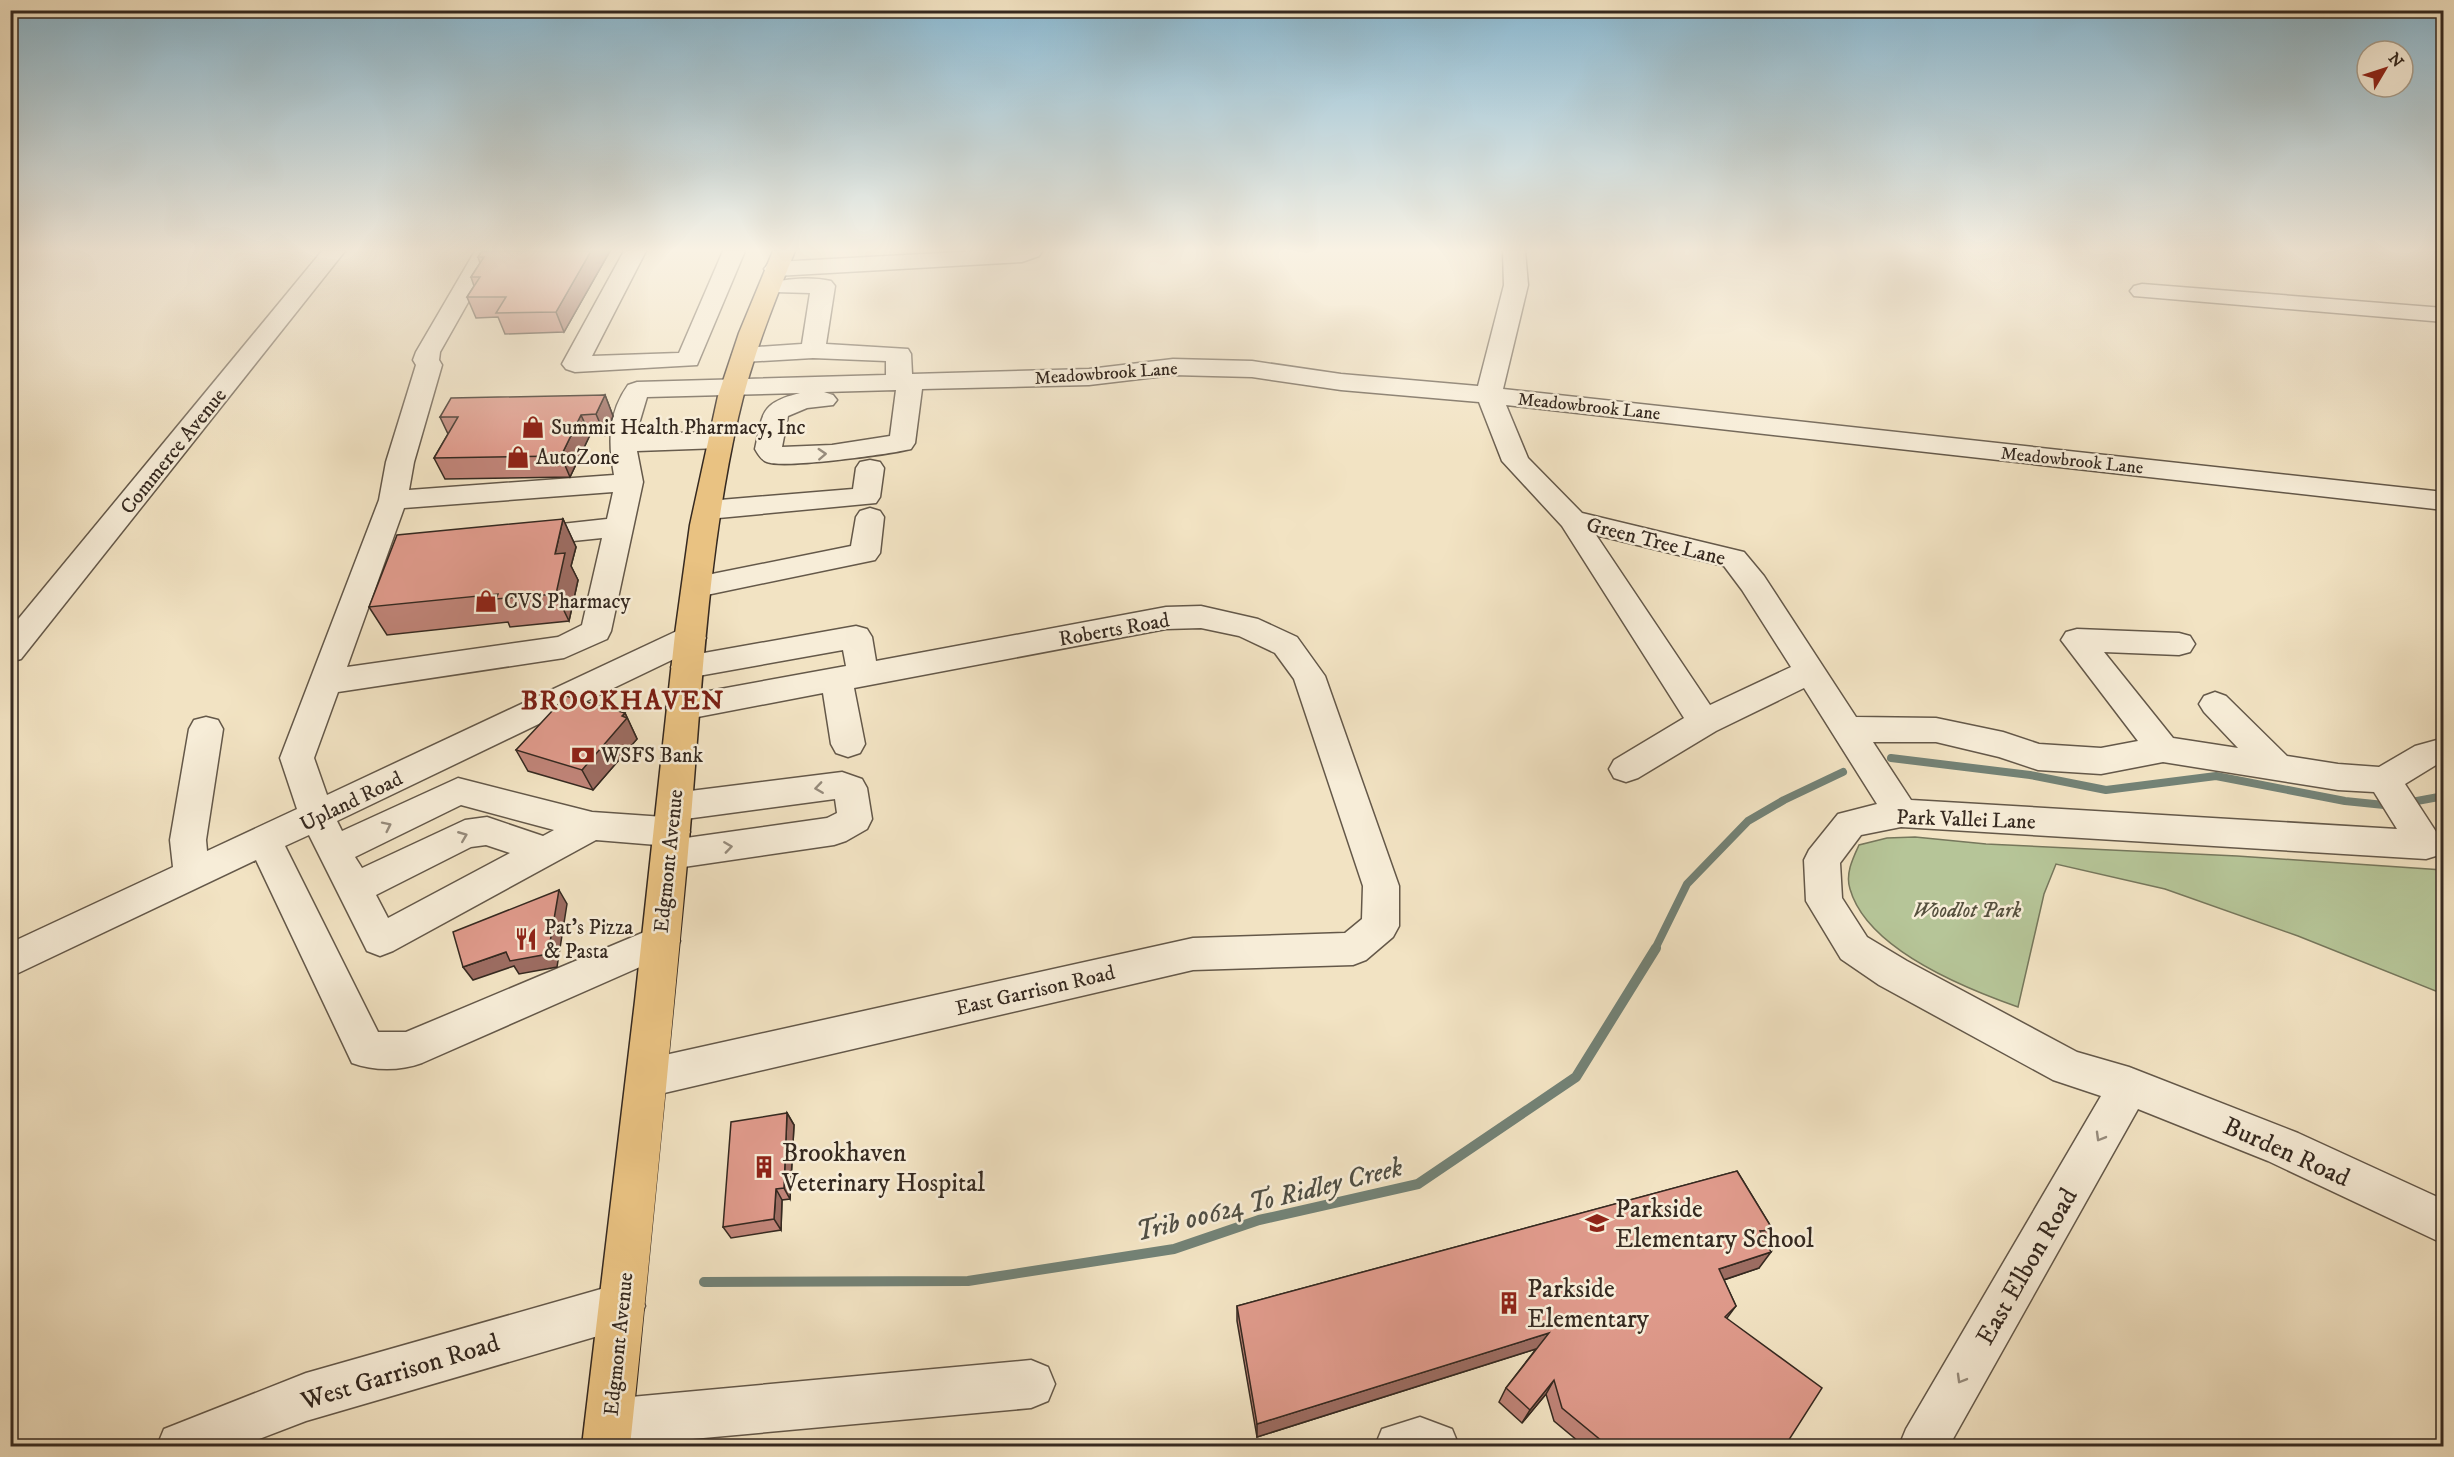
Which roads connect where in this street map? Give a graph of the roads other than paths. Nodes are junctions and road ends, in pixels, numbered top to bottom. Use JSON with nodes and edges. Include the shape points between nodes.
{"nodes":[{"id":1,"x":279,"y":319,"type":"edge"},
{"id":2,"x":446,"y":319,"type":"edge"},
{"id":3,"x":599,"y":319,"type":"edge"},
{"id":4,"x":705,"y":319,"type":"edge"},
{"id":5,"x":757,"y":319,"type":"edge"},
{"id":6,"x":818,"y":319,"type":"edge"},
{"id":7,"x":1508,"y":319,"type":"edge"},
{"id":8,"x":813,"y":351,"type":"junction"},
{"id":9,"x":744,"y":355,"type":"junction"},
{"id":10,"x":649,"y":361,"type":"junction"},
{"id":11,"x":733,"y":387,"type":"junction"},
{"id":12,"x":906,"y":387,"type":"junction"},
{"id":13,"x":638,"y":390,"type":"junction"},
{"id":14,"x":1489,"y":395,"type":"junction"},
{"id":15,"x":622,"y":443,"type":"junction"},
{"id":16,"x":719,"y":446,"type":"junction"},
{"id":17,"x":768,"y":448,"type":"junction"},
{"id":18,"x":870,"y":468,"type":"dead end"},
{"id":19,"x":629,"y":482,"type":"junction"},
{"id":20,"x":393,"y":500,"type":"junction"},
{"id":21,"x":2444,"y":501,"type":"edge"},
{"id":22,"x":708,"y":510,"type":"junction"},
{"id":23,"x":870,"y":517,"type":"dead end"},
{"id":24,"x":1572,"y":520,"type":"junction"},
{"id":25,"x":619,"y":527,"type":"junction"},
{"id":26,"x":502,"y":539,"type":"edge"},
{"id":27,"x":697,"y":587,"type":"junction"},
{"id":28,"x":2179,"y":644,"type":"dead end"},
{"id":29,"x":10,"y":651,"type":"edge"},
{"id":30,"x":688,"y":652,"type":"junction"},
{"id":31,"x":1811,"y":671,"type":"junction"},
{"id":32,"x":850,"y":677,"type":"junction"},
{"id":33,"x":325,"y":682,"type":"junction"},
{"id":34,"x":2215,"y":704,"type":"dead end"},
{"id":35,"x":682,"y":708,"type":"junction"},
{"id":36,"x":1704,"y":722,"type":"junction"},
{"id":37,"x":206,"y":729,"type":"dead end"},
{"id":38,"x":1848,"y":729,"type":"junction"},
{"id":39,"x":848,"y":744,"type":"dead end"},
{"id":40,"x":2163,"y":749,"type":"junction"},
{"id":41,"x":2444,"y":751,"type":"edge"},
{"id":42,"x":2277,"y":766,"type":"junction"},
{"id":43,"x":1626,"y":769,"type":"dead end"},
{"id":44,"x":2384,"y":780,"type":"junction"},
{"id":45,"x":1901,"y":813,"type":"junction"},
{"id":46,"x":317,"y":817,"type":"junction"},
{"id":47,"x":592,"y":826,"type":"junction"},
{"id":48,"x":672,"y":832,"type":"junction"},
{"id":49,"x":265,"y":842,"type":"junction"},
{"id":50,"x":334,"y":851,"type":"junction"},
{"id":51,"x":545,"y":851,"type":"junction"},
{"id":52,"x":192,"y":876,"type":"junction"},
{"id":53,"x":1381,"y":886,"type":"joint"},
{"id":54,"x":354,"y":889,"type":"junction"},
{"id":55,"x":660,"y":941,"type":"junction"},
{"id":56,"x":10,"y":961,"type":"edge"},
{"id":57,"x":647,"y":1078,"type":"junction"},
{"id":58,"x":2129,"y":1086,"type":"junction"},
{"id":59,"x":2444,"y":1223,"type":"edge"},
{"id":60,"x":622,"y":1306,"type":"junction"},
{"id":61,"x":1031,"y":1384,"type":"dead end"},
{"id":62,"x":607,"y":1435,"type":"edge"},
{"id":63,"x":182,"y":1446,"type":"edge"},
{"id":64,"x":1399,"y":1446,"type":"edge"},
{"id":65,"x":1435,"y":1446,"type":"edge"},
{"id":66,"x":1923,"y":1446,"type":"edge"}],
"edges":[{"from":1,"to":29,"type":"street","name":"Commerce Avenue"},
{"from":2,"to":20,"type":"street","via":[[428,352],[429,365],[400,462]]},
{"from":3,"to":10,"type":"street","via":[[575,364]]},
{"from":4,"to":10,"type":"street","via":[[688,360]]},
{"from":5,"to":9,"type":"main road","name":"Edgmont Avenue"},
{"from":6,"to":8,"type":"street"},
{"from":7,"to":14,"type":"street"},
{"from":8,"to":9,"type":"street"},
{"from":8,"to":12,"type":"street","via":[[899,354]]},
{"from":9,"to":11,"type":"main road","name":"Edgmont Avenue"},
{"from":10,"to":13,"type":"street"},
{"from":11,"to":12,"type":"street","name":"Meadowbrook Lane"},
{"from":11,"to":13,"type":"street","name":"Meadowbrook Lane"},
{"from":11,"to":16,"type":"main road","name":"Edgmont Avenue"},
{"from":12,"to":14,"type":"street","name":"Meadowbrook Lane","via":[[1089,377],[1173,367],[1252,369],[1341,382]]},
{"from":12,"to":17,"type":"street","via":[[804,400],[786,406],[776,412]]},
{"from":17,"to":12,"type":"street","one_way":true,"via":[[774,456],[902,443]]},
{"from":13,"to":15,"type":"street"},
{"from":14,"to":21,"type":"street","name":"Meadowbrook Lane"},
{"from":14,"to":24,"type":"street","name":"Green Tree Lane","via":[[1516,461]]},
{"from":15,"to":16,"type":"street"},
{"from":15,"to":19,"type":"street"},
{"from":16,"to":17,"type":"street"},
{"from":16,"to":22,"type":"main road","name":"Edgmont Avenue"},
{"from":18,"to":22,"type":"street","via":[[866,497]]},
{"from":19,"to":20,"type":"street"},
{"from":19,"to":25,"type":"street"},
{"from":20,"to":33,"type":"street","via":[[386,551]]},
{"from":22,"to":27,"type":"main road","name":"Edgmont Avenue"},
{"from":23,"to":27,"type":"street","via":[[865,553]]},
{"from":24,"to":31,"type":"street","name":"Green Tree Lane","via":[[1734,559]]},
{"from":24,"to":36,"type":"street"},
{"from":25,"to":26,"type":"street"},
{"from":25,"to":33,"type":"street","via":[[596,631],[564,647]]},
{"from":27,"to":30,"type":"main road","name":"Edgmont Avenue"},
{"from":28,"to":40,"type":"street","via":[[2077,640]]},
{"from":30,"to":32,"type":"street","name":"Upland Road","via":[[856,637]]},
{"from":30,"to":35,"type":"main road","name":"Edgmont Avenue"},
{"from":30,"to":46,"type":"street","name":"Upland Road"},
{"from":31,"to":36,"type":"street"},
{"from":31,"to":38,"type":"street","name":"Green Tree Lane"},
{"from":32,"to":35,"type":"street","name":"Roberts Road"},
{"from":32,"to":39,"type":"street"},
{"from":32,"to":53,"type":"street","name":"Roberts Road","via":[[1166,618],[1202,617],[1247,627],[1286,645],[1309,676]]},
{"from":33,"to":46,"type":"street","via":[[297,758]]},
{"from":34,"to":42,"type":"street"},
{"from":35,"to":48,"type":"main road","name":"Edgmont Avenue"},
{"from":36,"to":43,"type":"street"},
{"from":37,"to":52,"type":"street","via":[[188,840]]},
{"from":38,"to":40,"type":"street","via":[[1936,730],[2038,757],[2101,761]]},
{"from":38,"to":45,"type":"street","name":"Green Tree Lane"},
{"from":40,"to":42,"type":"street"},
{"from":41,"to":44,"type":"street","via":[[2427,755]]},
{"from":42,"to":44,"type":"street"},
{"from":44,"to":45,"type":"street","name":"Park Vallei Lane","via":[[2418,832]]},
{"from":45,"to":58,"type":"street","name":"Park Vallei Lane","via":[[1850,824],[1822,860],[1824,901],[1854,948],[2035,1051],[2067,1067]]},
{"from":46,"to":49,"type":"street","name":"Upland Road"},
{"from":46,"to":50,"type":"street"},
{"from":47,"to":48,"type":"street"},
{"from":50,"to":47,"type":"street","one_way":true,"via":[[458,791]]},
{"from":47,"to":51,"type":"street"},
{"from":48,"to":55,"type":"main road","name":"Edgmont Avenue"},
{"from":49,"to":52,"type":"street","name":"Upland Road"},
{"from":49,"to":55,"type":"street","via":[[366,1050],[408,1050]]},
{"from":50,"to":54,"type":"street"},
{"from":54,"to":51,"type":"street","one_way":true,"via":[[478,831]]},
{"from":51,"to":54,"type":"street","via":[[380,940]]},
{"from":52,"to":56,"type":"street","name":"Upland Road"},
{"from":53,"to":57,"type":"street","name":"East Garrison Road","via":[[1380,926],[1353,949],[1193,954]]},
{"from":55,"to":57,"type":"main road","name":"Edgmont Avenue"},
{"from":57,"to":60,"type":"main road","name":"Edgmont Avenue"},
{"from":58,"to":59,"type":"street","name":"Burden Road","via":[[2283,1147]]},
{"from":58,"to":66,"type":"street","name":"East Elbon Road","one_way":true},
{"from":60,"to":62,"type":"main road","name":"Edgmont Avenue"},
{"from":60,"to":63,"type":"street","name":"West Garrison Road","via":[[306,1397]]},
{"from":61,"to":62,"type":"street"},
{"from":64,"to":65,"type":"street","via":[[1420,1441]]}]}
